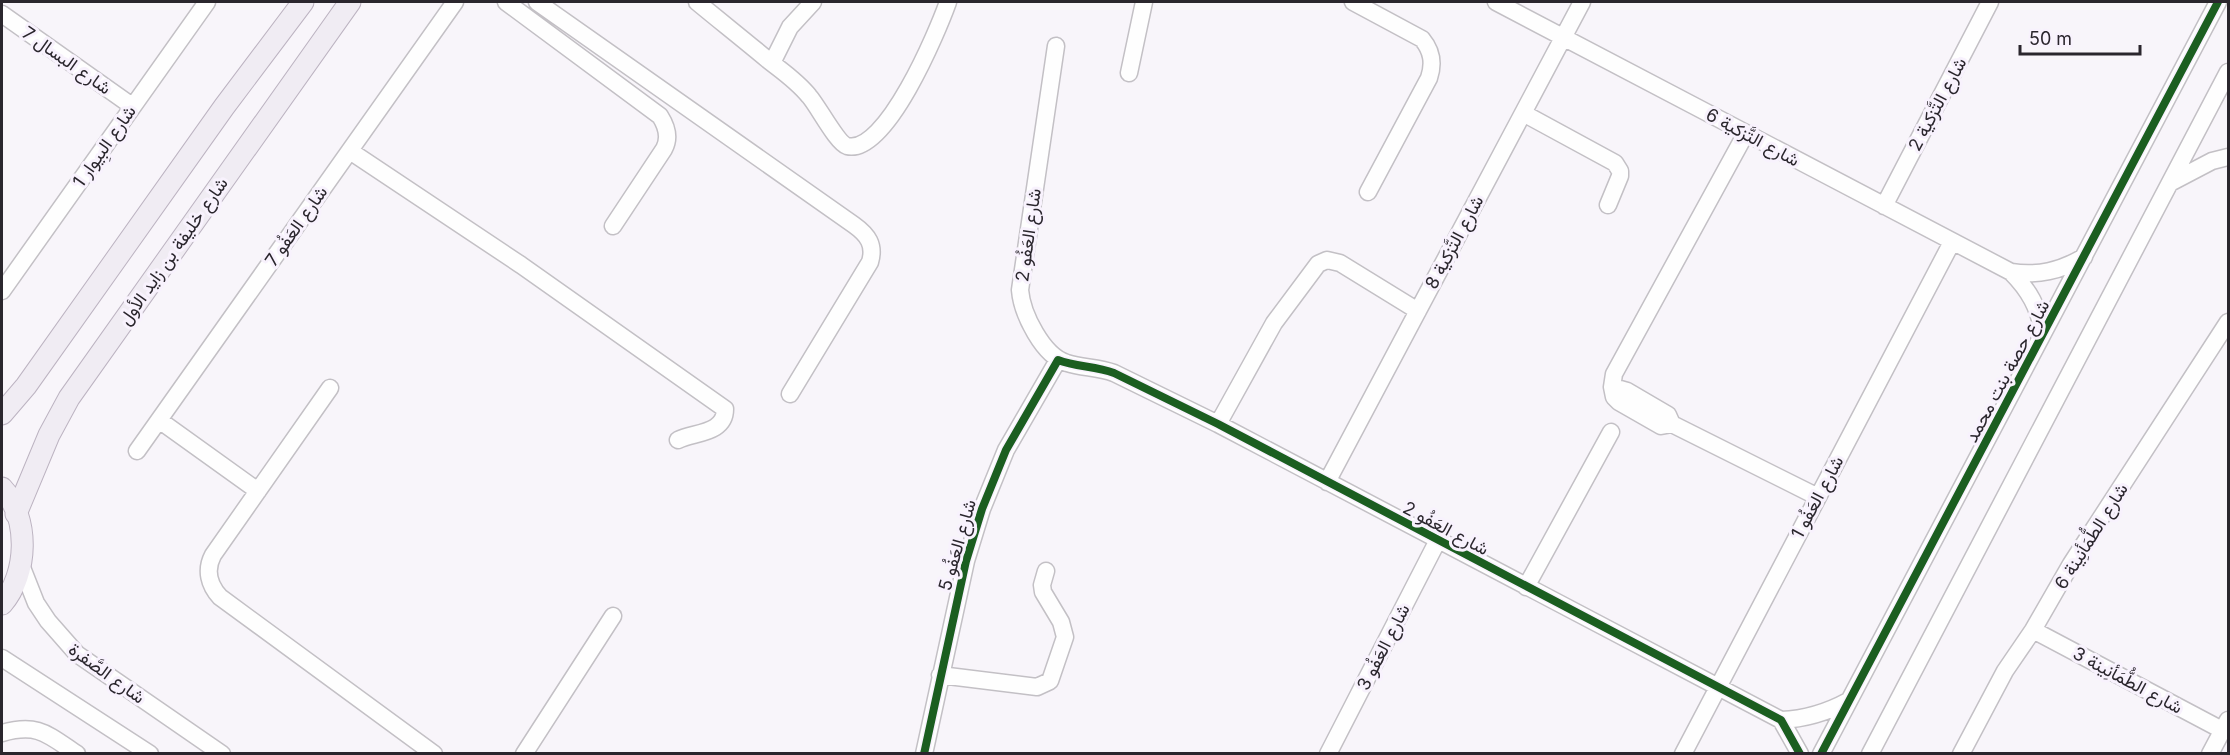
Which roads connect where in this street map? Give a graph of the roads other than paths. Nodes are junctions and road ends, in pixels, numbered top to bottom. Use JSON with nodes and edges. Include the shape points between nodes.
{"nodes":[{"id":1,"x":207,"y":2,"type":"edge"},
{"id":2,"x":303,"y":2,"type":"edge"},
{"id":3,"x":350,"y":2,"type":"edge"},
{"id":4,"x":455,"y":2,"type":"edge"},
{"id":5,"x":506,"y":2,"type":"edge"},
{"id":6,"x":537,"y":2,"type":"edge"},
{"id":7,"x":697,"y":2,"type":"edge"},
{"id":8,"x":813,"y":2,"type":"edge"},
{"id":9,"x":948,"y":2,"type":"edge"},
{"id":10,"x":1144,"y":2,"type":"edge"},
{"id":11,"x":1496,"y":2,"type":"edge"},
{"id":12,"x":1582,"y":2,"type":"edge"},
{"id":13,"x":1990,"y":2,"type":"edge"},
{"id":14,"x":2218,"y":2,"type":"edge"},
{"id":15,"x":1360,"y":3,"type":"edge"},
{"id":16,"x":2,"y":14,"type":"edge"},
{"id":17,"x":1563,"y":37,"type":"junction"},
{"id":18,"x":1056,"y":46,"type":"dead end"},
{"id":19,"x":772,"y":63,"type":"junction"},
{"id":20,"x":2229,"y":72,"type":"edge"},
{"id":21,"x":1129,"y":73,"type":"dead end"},
{"id":22,"x":132,"y":106,"type":"junction"},
{"id":23,"x":1523,"y":113,"type":"junction"},
{"id":24,"x":1746,"y":133,"type":"junction"},
{"id":25,"x":350,"y":151,"type":"junction"},
{"id":26,"x":2229,"y":157,"type":"edge"},
{"id":27,"x":2170,"y":183,"type":"junction"},
{"id":28,"x":1368,"y":192,"type":"dead end"},
{"id":29,"x":1608,"y":205,"type":"dead end"},
{"id":30,"x":1884,"y":206,"type":"junction"},
{"id":31,"x":613,"y":226,"type":"dead end"},
{"id":32,"x":1952,"y":242,"type":"junction"},
{"id":33,"x":2084,"y":257,"type":"junction"},
{"id":34,"x":2011,"y":272,"type":"junction"},
{"id":35,"x":2,"y":291,"type":"edge"},
{"id":36,"x":1418,"y":311,"type":"junction"},
{"id":37,"x":2229,"y":322,"type":"edge"},
{"id":38,"x":2043,"y":333,"type":"junction"},
{"id":39,"x":1058,"y":360,"type":"junction"},
{"id":40,"x":330,"y":388,"type":"dead end"},
{"id":41,"x":790,"y":394,"type":"dead end"},
{"id":42,"x":2,"y":414,"type":"edge"},
{"id":43,"x":159,"y":420,"type":"junction"},
{"id":44,"x":1218,"y":424,"type":"junction"},
{"id":45,"x":1611,"y":432,"type":"dead end"},
{"id":46,"x":678,"y":440,"type":"dead end"},
{"id":47,"x":137,"y":451,"type":"dead end"},
{"id":48,"x":1327,"y":482,"type":"junction"},
{"id":49,"x":2,"y":488,"type":"edge"},
{"id":50,"x":258,"y":491,"type":"junction"},
{"id":51,"x":1818,"y":497,"type":"junction"},
{"id":52,"x":16,"y":513,"type":"junction"},
{"id":53,"x":1438,"y":540,"type":"junction"},
{"id":54,"x":21,"y":565,"type":"junction"},
{"id":55,"x":1046,"y":571,"type":"dead end"},
{"id":56,"x":1526,"y":586,"type":"junction"},
{"id":57,"x":2,"y":604,"type":"edge"},
{"id":58,"x":613,"y":616,"type":"dead end"},
{"id":59,"x":2033,"y":630,"type":"junction"},
{"id":60,"x":2,"y":658,"type":"edge"},
{"id":61,"x":940,"y":675,"type":"junction"},
{"id":62,"x":1718,"y":687,"type":"junction"},
{"id":63,"x":1848,"y":701,"type":"junction"},
{"id":64,"x":1781,"y":720,"type":"junction"},
{"id":65,"x":2225,"y":725,"type":"edge"},
{"id":66,"x":2,"y":733,"type":"edge"},
{"id":67,"x":77,"y":753,"type":"edge"},
{"id":68,"x":150,"y":753,"type":"edge"},
{"id":69,"x":222,"y":753,"type":"edge"},
{"id":70,"x":434,"y":753,"type":"edge"},
{"id":71,"x":524,"y":753,"type":"edge"},
{"id":72,"x":924,"y":753,"type":"edge"},
{"id":73,"x":1328,"y":753,"type":"edge"},
{"id":74,"x":1683,"y":753,"type":"edge"},
{"id":75,"x":1800,"y":753,"type":"edge"},
{"id":76,"x":1821,"y":753,"type":"edge"},
{"id":77,"x":1870,"y":753,"type":"edge"},
{"id":78,"x":1961,"y":753,"type":"edge"},
{"id":79,"x":2210,"y":753,"type":"edge"}],
"edges":[{"from":1,"to":22,"type":"street","name":"شارع البِيوار 1"},
{"from":2,"to":42,"type":"main road"},
{"from":3,"to":52,"type":"main road","name":"شارع خليفة بن زايد الأول","via":[[69,398]]},
{"from":4,"to":25,"type":"street","name":"شارع العَفُو 7"},
{"from":5,"to":31,"type":"street","via":[[660,116],[665,125],[668,136],[664,150]]},
{"from":6,"to":41,"type":"street","via":[[868,237],[872,249],[870,262]]},
{"from":7,"to":19,"type":"street"},
{"from":8,"to":19,"type":"street","via":[[790,27]]},
{"from":9,"to":19,"type":"street","via":[[926,56],[896,109],[857,146],[846,146],[838,140],[808,95]]},
{"from":10,"to":21,"type":"street"},
{"from":11,"to":17,"type":"street","name":"شارع التَّزكية 6"},
{"from":12,"to":17,"type":"street","name":"شارع التَّزكية 8"},
{"from":13,"to":30,"type":"street","name":"شارع التَّزكية 2"},
{"from":14,"to":33,"type":"street","name":"شارع حصة بنت محمد"},
{"from":15,"to":28,"type":"street","via":[[1422,39],[1432,63],[1429,78]]},
{"from":16,"to":22,"type":"street","name":"شارع البسال 7"},
{"from":17,"to":23,"type":"street","name":"شارع التَّزكية 8"},
{"from":17,"to":24,"type":"street","name":"شارع التَّزكية 6"},
{"from":18,"to":39,"type":"street","name":"شارع العَفُو 2","via":[[1020,290],[1029,323]]},
{"from":20,"to":27,"type":"street"},
{"from":22,"to":35,"type":"street","name":"شارع البِيوار 1"},
{"from":23,"to":29,"type":"street","via":[[1615,163],[1620,176]]},
{"from":23,"to":36,"type":"street","name":"شارع التَّزكية 8"},
{"from":24,"to":30,"type":"street","name":"شارع التَّزكية 6"},
{"from":24,"to":51,"type":"street","via":[[1612,382],[1614,391],[1627,391],[1668,415],[1672,424]]},
{"from":25,"to":43,"type":"street","name":"شارع العَفُو 7"},
{"from":25,"to":46,"type":"street","via":[[521,265],[724,409],[722,421],[709,432]]},
{"from":26,"to":27,"type":"street"},
{"from":27,"to":77,"type":"street"},
{"from":30,"to":32,"type":"street","name":"شارع التَّزكية 6"},
{"from":32,"to":34,"type":"street","name":"شارع التَّزكية 6"},
{"from":32,"to":51,"type":"street","name":"شارع العَفُو 1"},
{"from":33,"to":34,"type":"street","name":"شارع التَّزكية 6","via":[[2049,272]]},
{"from":33,"to":38,"type":"street","name":"شارع حصة بنت محمد"},
{"from":34,"to":38,"type":"street","name":"شارع التَّزكية 6","via":[[2029,294]]},
{"from":36,"to":44,"type":"street","via":[[1340,263],[1327,260],[1317,264],[1274,323]]},
{"from":36,"to":48,"type":"street","name":"شارع التَّزكية 8"},
{"from":37,"to":59,"type":"street","name":"شارع الطُّمَأنِينة 6","via":[[2071,564]]},
{"from":38,"to":63,"type":"street","name":"شارع حصة بنت محمد"},
{"from":39,"to":44,"type":"street","name":"شارع العَفُو 2","via":[[1114,373]]},
{"from":39,"to":61,"type":"street","name":"شارع العَفُو 5","via":[[1006,450],[981,509]]},
{"from":40,"to":50,"type":"street"},
{"from":43,"to":47,"type":"street","name":"شارع العَفُو 7"},
{"from":43,"to":50,"type":"street"},
{"from":44,"to":48,"type":"street","name":"شارع العَفُو 2"},
{"from":45,"to":56,"type":"street"},
{"from":48,"to":53,"type":"street","name":"شارع العَفُو 2"},
{"from":49,"to":52,"type":"main road"},
{"from":50,"to":70,"type":"street","via":[[210,560],[209,579],[215,592]]},
{"from":51,"to":62,"type":"street","name":"شارع العَفُو 1"},
{"from":52,"to":54,"type":"main road","via":[[23,548]]},
{"from":53,"to":56,"type":"street","name":"شارع العَفُو 2"},
{"from":53,"to":73,"type":"street","name":"شارع العَفُو 3"},
{"from":54,"to":57,"type":"main road"},
{"from":54,"to":69,"type":"street","name":"شارع الصَّفرة","via":[[36,603],[76,654]]},
{"from":55,"to":61,"type":"street","via":[[1043,592],[1065,637],[1050,681],[1037,687]]},
{"from":56,"to":62,"type":"street","name":"شارع العَفُو 2"},
{"from":58,"to":71,"type":"street"},
{"from":59,"to":65,"type":"street","name":"شارع الطُّمَأنِينة 3"},
{"from":59,"to":78,"type":"street","name":"شارع الطُّمَأنِينة 6","via":[[2005,671]]},
{"from":60,"to":68,"type":"street"},
{"from":61,"to":72,"type":"street","name":"شارع العَفُو 5"},
{"from":62,"to":64,"type":"street","name":"شارع العَفُو 2"},
{"from":62,"to":74,"type":"street","name":"شارع العَفُو 1"},
{"from":63,"to":64,"type":"street","via":[[1822,713]]},
{"from":63,"to":76,"type":"street","name":"شارع حصة بنت محمد"},
{"from":64,"to":75,"type":"street"},
{"from":65,"to":79,"type":"street"},
{"from":66,"to":67,"type":"street","via":[[20,728],[36,730]]}]}
